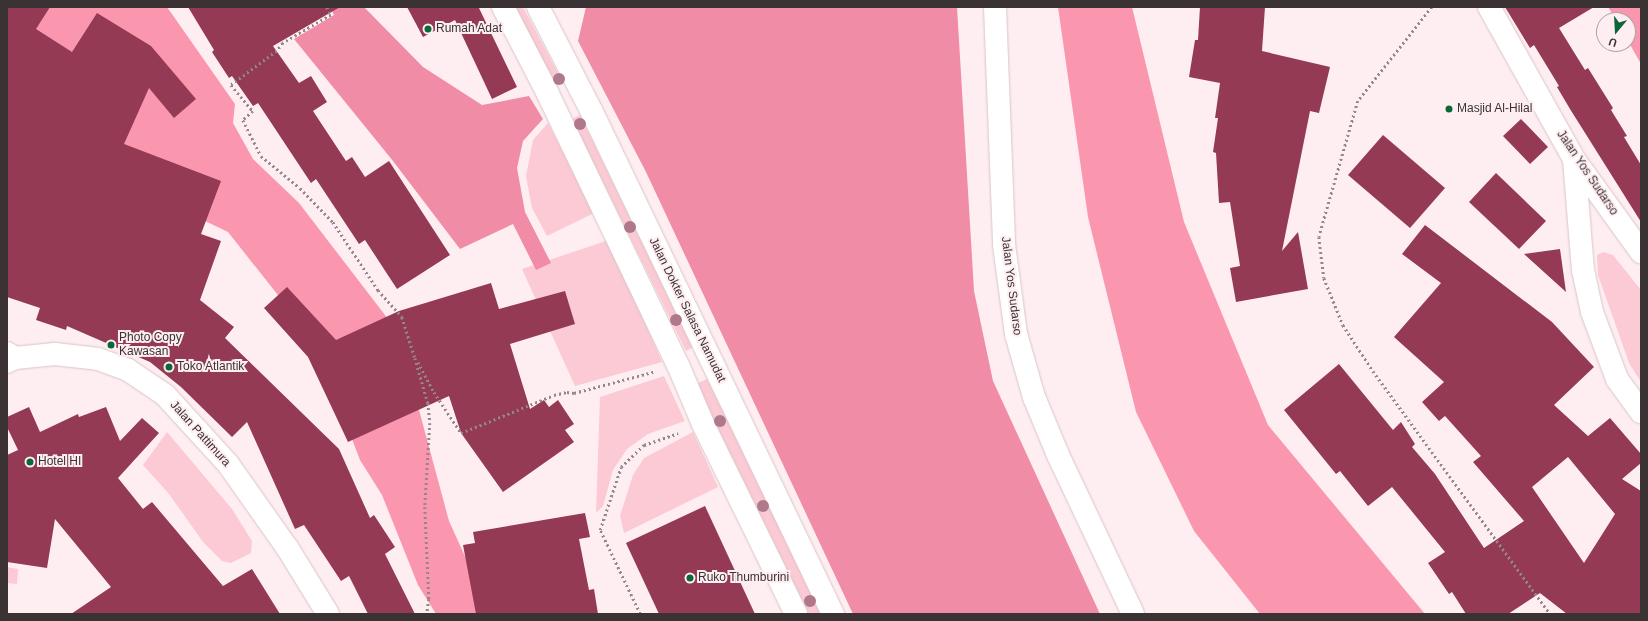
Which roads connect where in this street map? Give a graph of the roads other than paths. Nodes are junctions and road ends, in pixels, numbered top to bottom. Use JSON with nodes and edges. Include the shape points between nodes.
{"nodes":[{"id":1,"x":503,"y":7,"type":"edge"},
{"id":2,"x":538,"y":7,"type":"edge"},
{"id":3,"x":995,"y":7,"type":"edge"},
{"id":4,"x":1489,"y":7,"type":"edge"},
{"id":5,"x":1574,"y":159,"type":"junction"},
{"id":6,"x":1641,"y":252,"type":"edge"},
{"id":7,"x":709,"y":354,"type":"junction"},
{"id":8,"x":10,"y":358,"type":"edge"},
{"id":9,"x":678,"y":365,"type":"junction"},
{"id":10,"x":1641,"y":412,"type":"edge"},
{"id":11,"x":328,"y":614,"type":"edge"},
{"id":12,"x":796,"y":614,"type":"edge"},
{"id":13,"x":833,"y":614,"type":"edge"},
{"id":14,"x":1134,"y":614,"type":"edge"}],
"edges":[{"from":1,"to":9,"type":"main road","via":[[547,92]]},
{"from":2,"to":7,"type":"main road","name":"Jalan Dokter Salasa Namudat","via":[[592,112]]},
{"from":3,"to":14,"type":"main road","name":"Jalan Yos Sudarso","via":[[1004,244],[1016,334],[1034,397],[1058,455]]},
{"from":4,"to":5,"type":"main road","name":"Jalan Yos Sudarso"},
{"from":5,"to":6,"type":"main road","name":"Jalan Yos Sudarso"},
{"from":5,"to":10,"type":"main road","via":[[1583,270],[1592,312],[1617,379]]},
{"from":7,"to":9,"type":"main road"},
{"from":7,"to":13,"type":"main road","name":"Jalan Dokter Salasa Namudat"},
{"from":8,"to":11,"type":"main road","name":"Jalan Pattimura","via":[[55,354],[98,359],[128,370],[165,395],[228,464],[288,550]]},
{"from":9,"to":12,"type":"main road","via":[[703,424]]}]}
